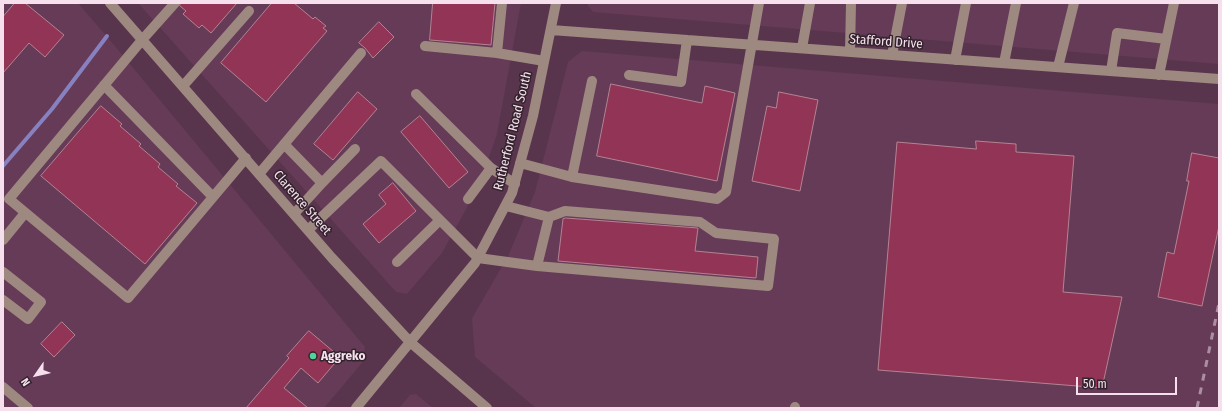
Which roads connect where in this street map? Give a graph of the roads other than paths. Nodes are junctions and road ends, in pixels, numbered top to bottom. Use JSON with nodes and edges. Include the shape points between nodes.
{"nodes":[{"id":1,"x":110,"y":3,"type":"edge"},
{"id":2,"x":175,"y":3,"type":"edge"},
{"id":3,"x":502,"y":3,"type":"edge"},
{"id":4,"x":556,"y":3,"type":"edge"},
{"id":5,"x":760,"y":3,"type":"edge"},
{"id":6,"x":810,"y":3,"type":"edge"},
{"id":7,"x":851,"y":3,"type":"edge"},
{"id":8,"x":902,"y":3,"type":"edge"},
{"id":9,"x":966,"y":3,"type":"edge"},
{"id":10,"x":1016,"y":3,"type":"edge"},
{"id":11,"x":1074,"y":3,"type":"edge"},
{"id":12,"x":1174,"y":3,"type":"edge"},
{"id":13,"x":249,"y":11,"type":"dead end"},
{"id":14,"x":551,"y":30,"type":"junction"},
{"id":15,"x":1166,"y":39,"type":"junction"},
{"id":16,"x":142,"y":40,"type":"junction"},
{"id":17,"x":687,"y":40,"type":"junction"},
{"id":18,"x":751,"y":45,"type":"junction"},
{"id":19,"x":425,"y":46,"type":"dead end"},
{"id":20,"x":802,"y":48,"type":"junction"},
{"id":21,"x":497,"y":52,"type":"junction"},
{"id":22,"x":850,"y":52,"type":"junction"},
{"id":23,"x":361,"y":53,"type":"dead end"},
{"id":24,"x":892,"y":55,"type":"junction"},
{"id":25,"x":955,"y":60,"type":"junction"},
{"id":26,"x":544,"y":61,"type":"junction"},
{"id":27,"x":1004,"y":63,"type":"junction"},
{"id":28,"x":1058,"y":67,"type":"junction"},
{"id":29,"x":1111,"y":71,"type":"junction"},
{"id":30,"x":1159,"y":75,"type":"junction"},
{"id":31,"x":629,"y":76,"type":"dead end"},
{"id":32,"x":1219,"y":79,"type":"edge"},
{"id":33,"x":592,"y":81,"type":"dead end"},
{"id":34,"x":104,"y":85,"type":"junction"},
{"id":35,"x":183,"y":86,"type":"junction"},
{"id":36,"x":416,"y":94,"type":"dead end"},
{"id":37,"x":284,"y":144,"type":"junction"},
{"id":38,"x":354,"y":149,"type":"dead end"},
{"id":39,"x":246,"y":158,"type":"junction"},
{"id":40,"x":520,"y":163,"type":"junction"},
{"id":41,"x":491,"y":168,"type":"junction"},
{"id":42,"x":259,"y":174,"type":"junction"},
{"id":43,"x":572,"y":178,"type":"junction"},
{"id":44,"x":322,"y":183,"type":"junction"},
{"id":45,"x":515,"y":184,"type":"junction"},
{"id":46,"x":213,"y":197,"type":"junction"},
{"id":47,"x":468,"y":199,"type":"dead end"},
{"id":48,"x":506,"y":206,"type":"junction"},
{"id":49,"x":25,"y":213,"type":"junction"},
{"id":50,"x":294,"y":214,"type":"junction"},
{"id":51,"x":549,"y":217,"type":"junction"},
{"id":52,"x":440,"y":220,"type":"junction"},
{"id":53,"x":308,"y":230,"type":"junction"},
{"id":54,"x":3,"y":240,"type":"edge"},
{"id":55,"x":478,"y":258,"type":"junction"},
{"id":56,"x":397,"y":262,"type":"dead end"},
{"id":57,"x":537,"y":266,"type":"junction"},
{"id":58,"x":3,"y":272,"type":"edge"},
{"id":59,"x":3,"y":300,"type":"edge"},
{"id":60,"x":410,"y":342,"type":"junction"},
{"id":61,"x":3,"y":387,"type":"edge"},
{"id":62,"x":28,"y":408,"type":"edge"},
{"id":63,"x":356,"y":408,"type":"edge"},
{"id":64,"x":488,"y":408,"type":"edge"}],
"edges":[{"from":1,"to":16,"type":"street","name":"Clarence Street"},
{"from":2,"to":16,"type":"street"},
{"from":3,"to":21,"type":"street"},
{"from":4,"to":14,"type":"street","name":"Rutherford Road South"},
{"from":5,"to":18,"type":"street"},
{"from":6,"to":20,"type":"street"},
{"from":7,"to":22,"type":"street"},
{"from":8,"to":24,"type":"street"},
{"from":9,"to":25,"type":"street"},
{"from":10,"to":27,"type":"street"},
{"from":11,"to":28,"type":"street"},
{"from":12,"to":15,"type":"street"},
{"from":13,"to":35,"type":"street"},
{"from":14,"to":17,"type":"street","name":"Stafford Drive"},
{"from":14,"to":26,"type":"street","name":"Rutherford Road South"},
{"from":15,"to":29,"type":"street","via":[[1117,33]]},
{"from":15,"to":30,"type":"street"},
{"from":16,"to":34,"type":"street"},
{"from":16,"to":35,"type":"street","name":"Clarence Street"},
{"from":17,"to":18,"type":"street","name":"Stafford Drive"},
{"from":17,"to":31,"type":"street","via":[[681,82]]},
{"from":18,"to":20,"type":"street","name":"Stafford Drive"},
{"from":18,"to":43,"type":"street","via":[[726,192],[717,199]]},
{"from":19,"to":21,"type":"street"},
{"from":20,"to":22,"type":"street","name":"Stafford Drive"},
{"from":21,"to":26,"type":"street"},
{"from":22,"to":24,"type":"street","name":"Stafford Drive"},
{"from":23,"to":37,"type":"street"},
{"from":24,"to":25,"type":"street","name":"Stafford Drive"},
{"from":25,"to":27,"type":"street","name":"Stafford Drive"},
{"from":26,"to":40,"type":"street","name":"Rutherford Road South"},
{"from":27,"to":28,"type":"street","name":"Stafford Drive"},
{"from":28,"to":29,"type":"street","name":"Stafford Drive"},
{"from":29,"to":30,"type":"street","name":"Stafford Drive"},
{"from":30,"to":32,"type":"street","name":"Stafford Drive"},
{"from":33,"to":43,"type":"street"},
{"from":34,"to":46,"type":"street"},
{"from":34,"to":49,"type":"street","via":[[9,199]]},
{"from":35,"to":39,"type":"street","name":"Clarence Street"},
{"from":36,"to":41,"type":"street"},
{"from":37,"to":42,"type":"street"},
{"from":37,"to":44,"type":"street"},
{"from":38,"to":44,"type":"street"},
{"from":39,"to":42,"type":"street","name":"Clarence Street"},
{"from":39,"to":46,"type":"street"},
{"from":40,"to":43,"type":"street"},
{"from":40,"to":45,"type":"street","name":"Rutherford Road South"},
{"from":41,"to":45,"type":"street"},
{"from":41,"to":47,"type":"street"},
{"from":42,"to":50,"type":"street","name":"Clarence Street"},
{"from":44,"to":50,"type":"street"},
{"from":45,"to":48,"type":"street","name":"Rutherford Road South"},
{"from":46,"to":49,"type":"street","via":[[128,298]]},
{"from":48,"to":51,"type":"street"},
{"from":48,"to":55,"type":"street","name":"Rutherford Road South"},
{"from":49,"to":54,"type":"street"},
{"from":50,"to":53,"type":"street","name":"Clarence Street"},
{"from":51,"to":57,"type":"street"},
{"from":51,"to":57,"type":"street","via":[[565,211],[700,222],[716,233],[774,239],[768,286]]},
{"from":52,"to":53,"type":"street","via":[[382,161]]},
{"from":52,"to":55,"type":"street"},
{"from":52,"to":56,"type":"street"},
{"from":53,"to":60,"type":"street","name":"Clarence Street"},
{"from":55,"to":57,"type":"street"},
{"from":55,"to":60,"type":"street","name":"Rutherford Road South"},
{"from":58,"to":59,"type":"street","via":[[41,302],[28,319]]},
{"from":60,"to":63,"type":"street","name":"Rutherford Road South"},
{"from":60,"to":64,"type":"street","name":"Clarence Street"},
{"from":61,"to":62,"type":"street"}]}
